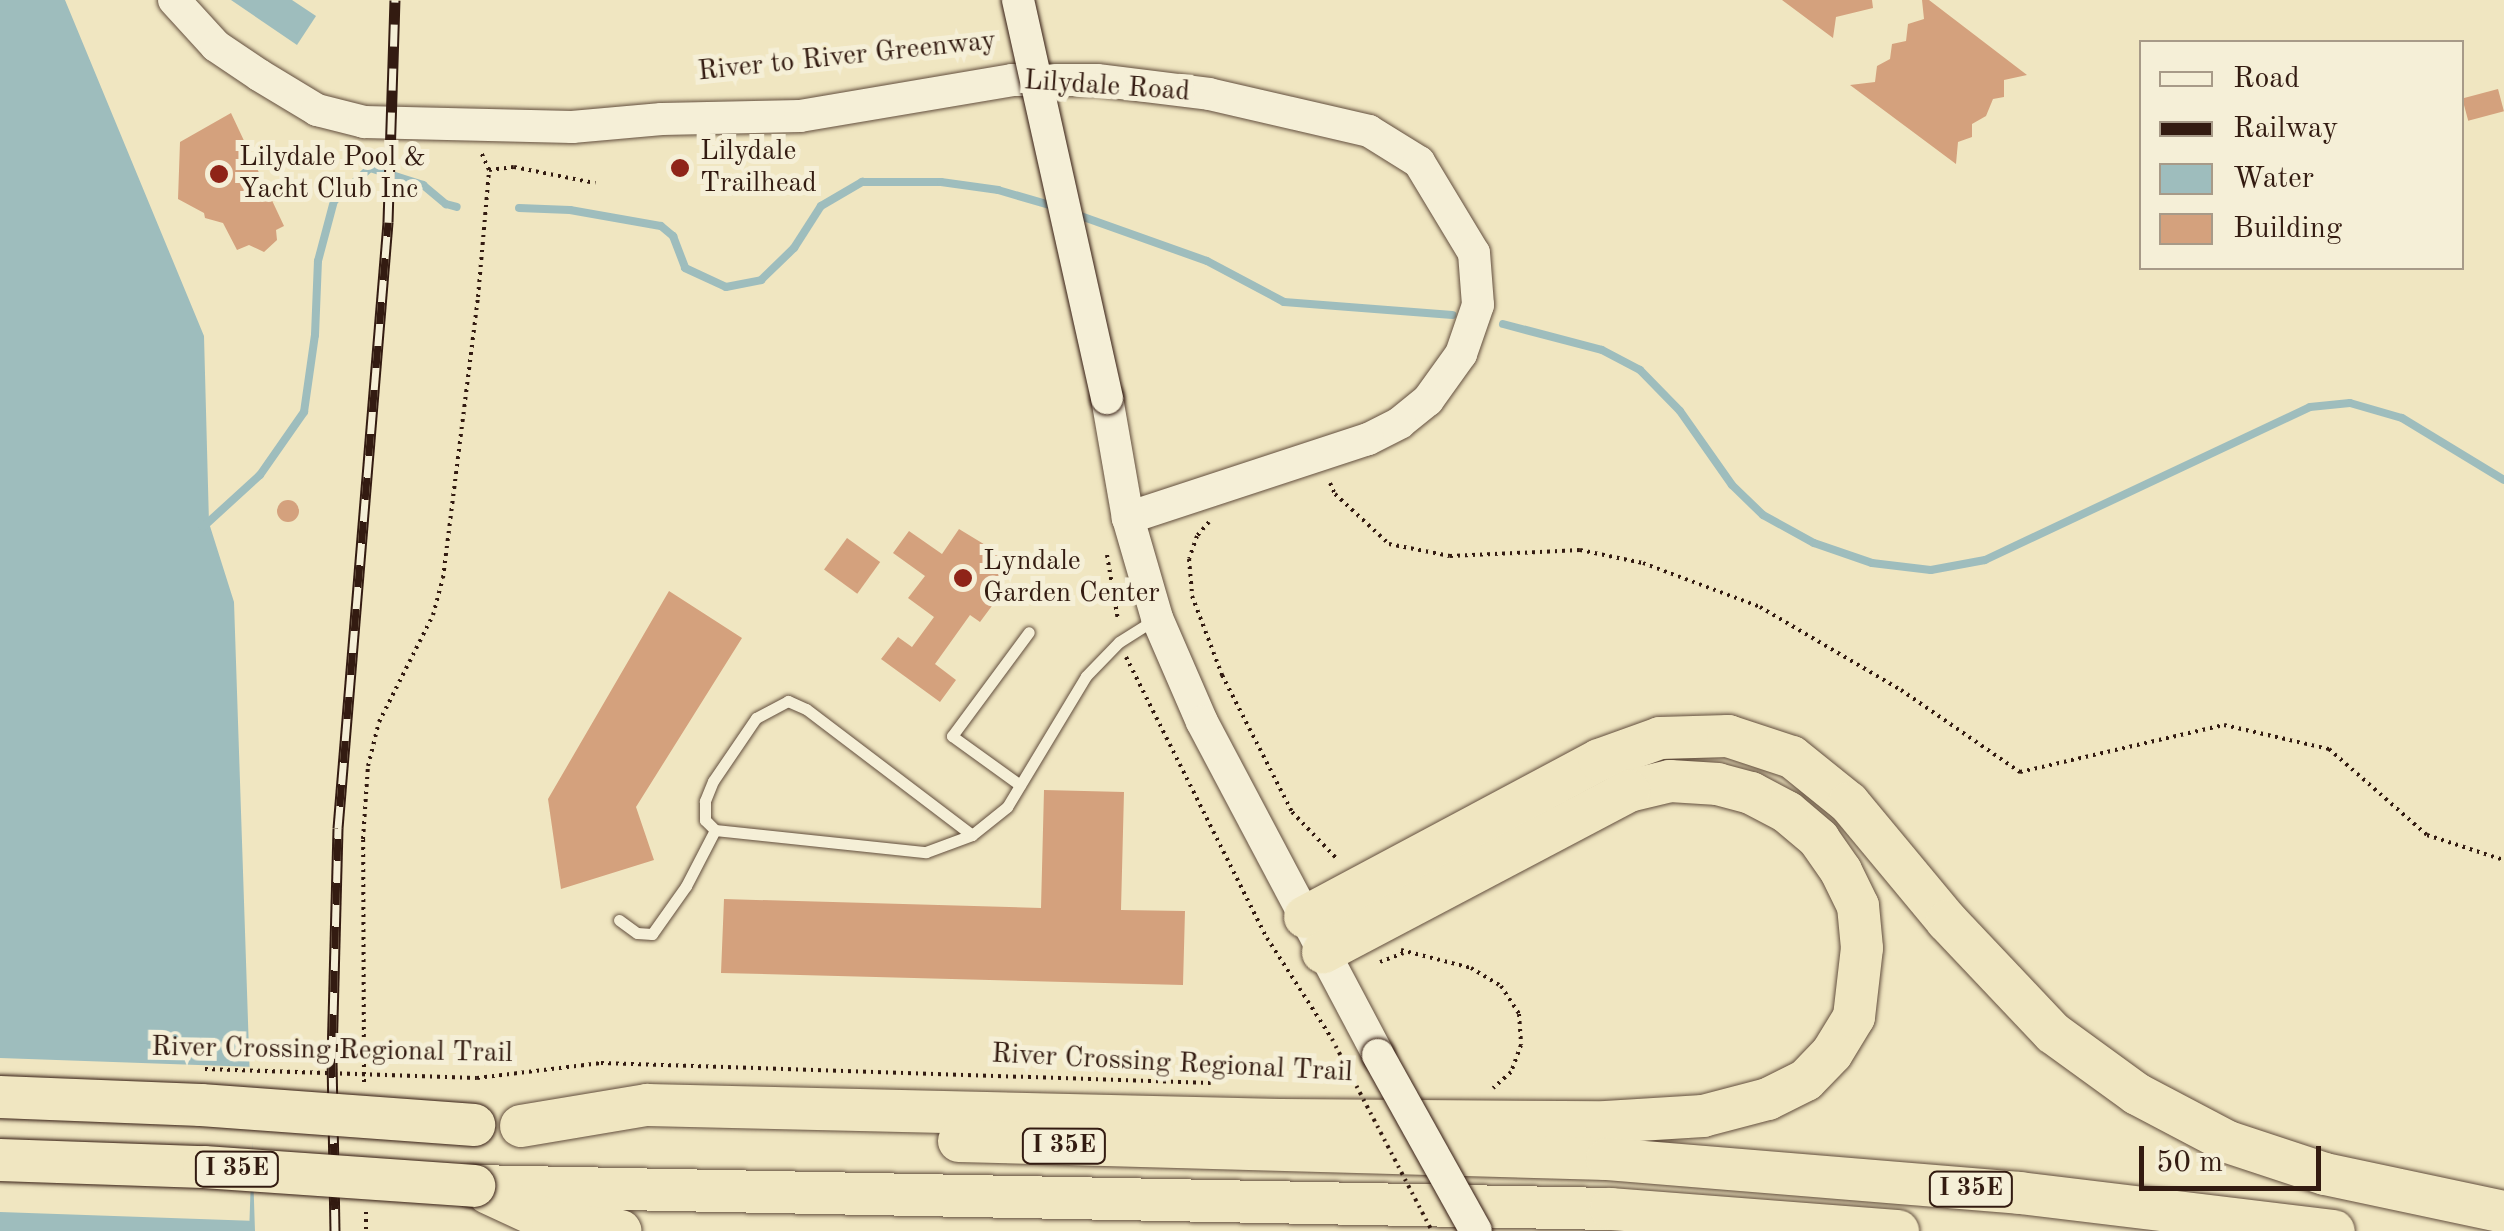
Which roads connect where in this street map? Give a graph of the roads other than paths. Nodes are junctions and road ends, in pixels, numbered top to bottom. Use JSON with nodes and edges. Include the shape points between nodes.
{"nodes":[{"id":1,"x":174,"y":0,"type":"edge"},
{"id":2,"x":1018,"y":0,"type":"edge"},
{"id":3,"x":1128,"y":518,"type":"junction"},
{"id":4,"x":1158,"y":618,"type":"junction"},
{"id":5,"x":1029,"y":632,"type":"dead end"},
{"id":6,"x":1020,"y":785,"type":"junction"},
{"id":7,"x":715,"y":830,"type":"junction"},
{"id":8,"x":972,"y":835,"type":"junction"},
{"id":9,"x":1369,"y":906,"type":"junction"},
{"id":10,"x":618,"y":920,"type":"dead end"},
{"id":11,"x":1314,"y":934,"type":"junction"},
{"id":12,"x":0,"y":1098,"type":"edge"},
{"id":13,"x":521,"y":1126,"type":"junction"},
{"id":14,"x":0,"y":1160,"type":"edge"},
{"id":15,"x":474,"y":1186,"type":"junction"},
{"id":16,"x":2504,"y":1212,"type":"edge"},
{"id":17,"x":621,"y":1231,"type":"edge"},
{"id":18,"x":1476,"y":1231,"type":"edge"},
{"id":19,"x":1898,"y":1231,"type":"edge"},
{"id":20,"x":2334,"y":1231,"type":"edge"}],
"edges":[{"from":1,"to":3,"type":"street","name":"Lilydale Road","via":[[216,46],[258,75],[318,110],[364,122],[572,128],[662,118],[800,116],[1012,80],[1097,80],[1209,94],[1368,131],[1419,162],[1474,254],[1478,305],[1461,354],[1428,400],[1368,439]]},
{"from":2,"to":3,"type":"street","bridge":true},
{"from":3,"to":4,"type":"street"},
{"from":4,"to":6,"type":"lane","via":[[1118,642],[1086,676]]},
{"from":4,"to":11,"type":"street","via":[[1202,722]]},
{"from":5,"to":6,"type":"lane","via":[[952,736]]},
{"from":6,"to":8,"type":"lane","via":[[1007,807]]},
{"from":7,"to":8,"type":"lane","via":[[926,852]]},
{"from":7,"to":8,"type":"lane","via":[[705,820],[713,781],[756,718],[788,701]]},
{"from":7,"to":10,"type":"lane","via":[[652,934],[636,933]]},
{"from":9,"to":11,"type":"highway"},
{"from":9,"to":13,"type":"highway","via":[[1630,792],[1670,781],[1718,784],[1787,812],[1819,839],[1858,906],[1854,1017],[1806,1080],[1768,1099],[1703,1116],[1606,1122],[1280,1120],[647,1105]]},
{"from":9,"to":16,"type":"highway","via":[[1599,760],[1660,738],[1728,736],[1792,758],[1848,803],[1947,921],[2054,1032],[2137,1094],[2228,1142],[2325,1174]]},
{"from":11,"to":18,"type":"street","bridge":true},
{"from":12,"to":13,"type":"highway","number":"I 35E","bridge":true},
{"from":13,"to":20,"type":"highway","number":"I 35E","via":[[1607,1158],[2020,1193]]},
{"from":14,"to":15,"type":"highway","number":"I 35E","bridge":true},
{"from":15,"to":17,"type":"highway","via":[[553,1222]]},
{"from":15,"to":19,"type":"highway","number":"I 35E","via":[[1611,1208]]}]}
